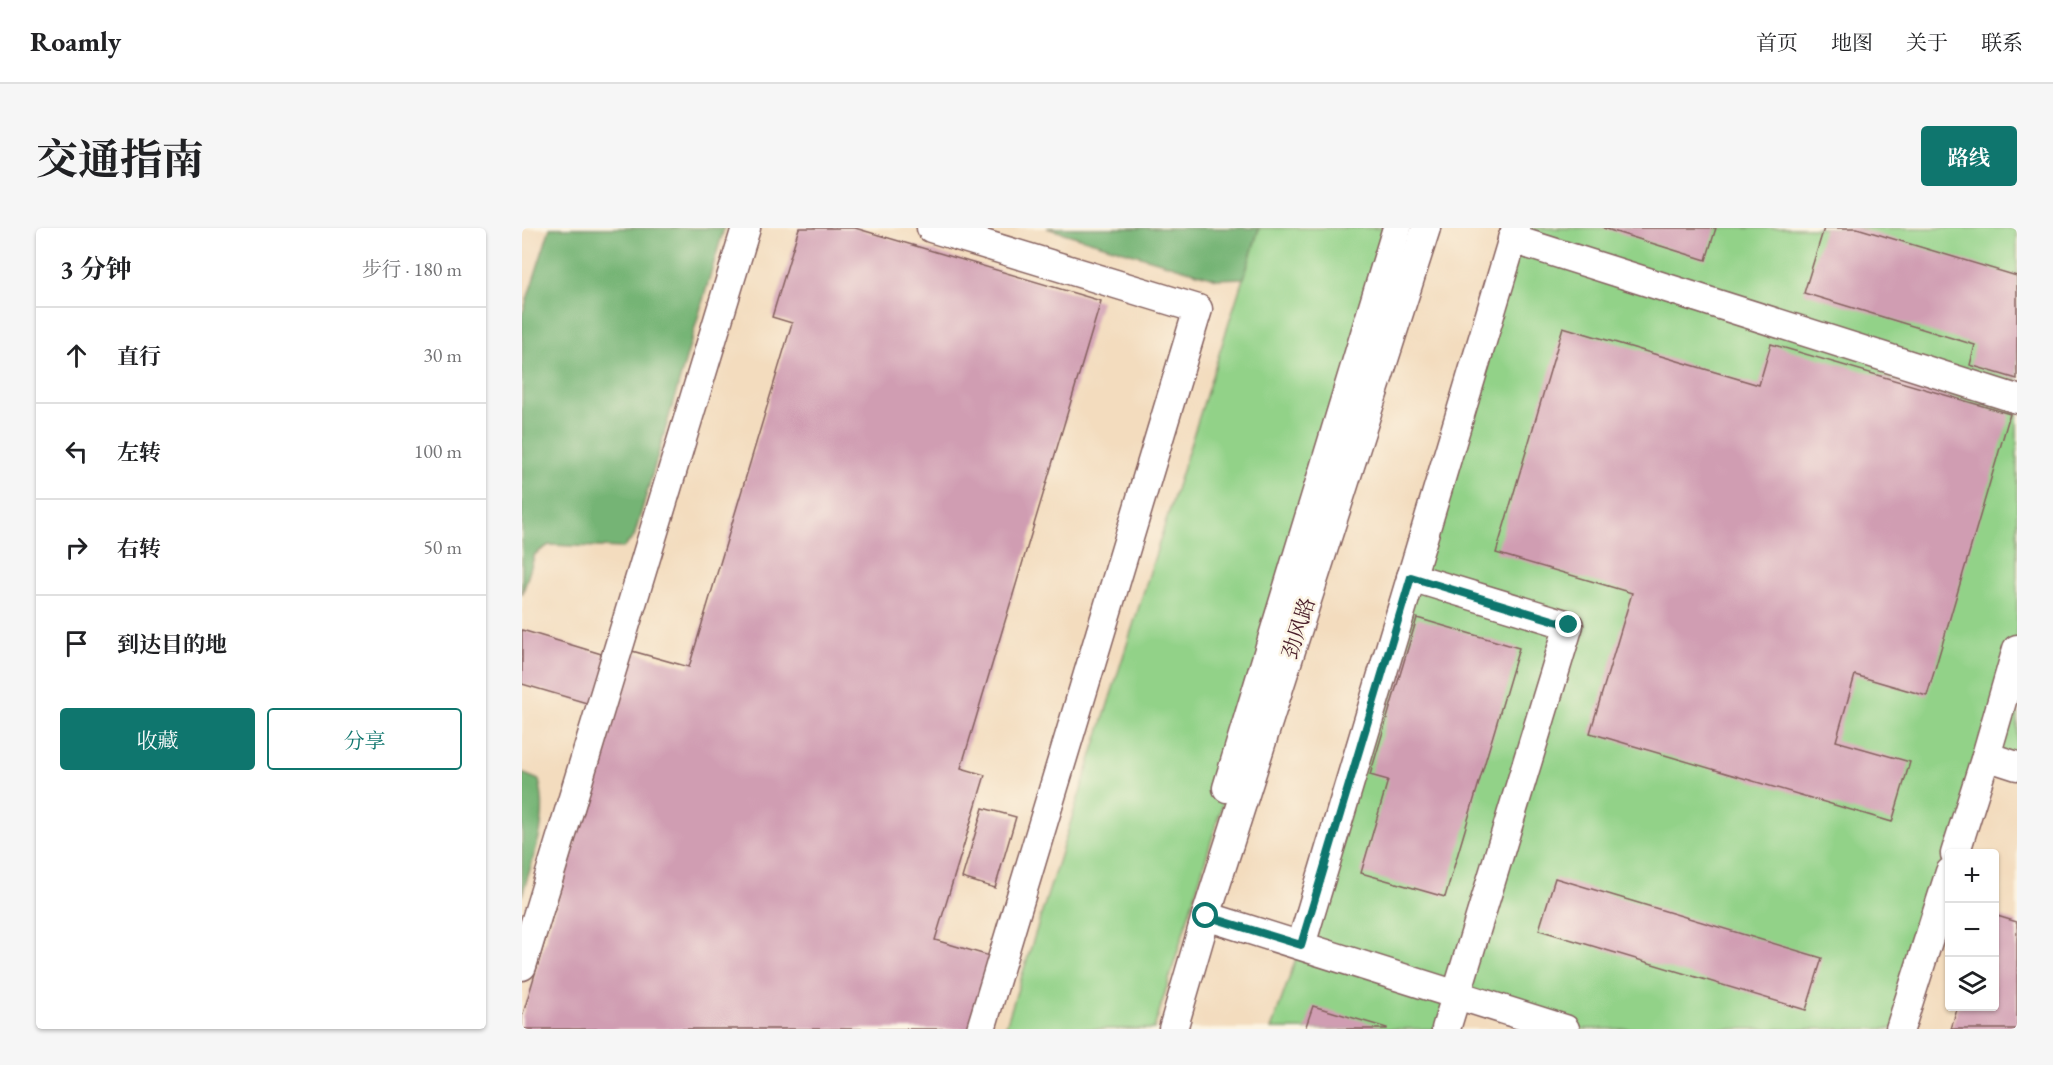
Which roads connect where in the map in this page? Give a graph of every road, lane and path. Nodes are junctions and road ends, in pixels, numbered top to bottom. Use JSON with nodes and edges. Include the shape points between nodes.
{"nodes":[{"id":1,"x":746,"y":228,"type":"edge"},
{"id":2,"x":932,"y":228,"type":"edge"},
{"id":3,"x":1398,"y":228,"type":"edge"},
{"id":4,"x":1426,"y":228,"type":"edge"},
{"id":5,"x":1514,"y":233,"type":"edge"},
{"id":6,"x":2017,"y":399,"type":"edge"},
{"id":7,"x":1411,"y":577,"type":"junction"},
{"id":8,"x":2017,"y":649,"type":"edge"},
{"id":9,"x":1986,"y":756,"type":"junction"},
{"id":10,"x":2017,"y":766,"type":"edge"},
{"id":11,"x":1957,"y":849,"type":"edge"},
{"id":12,"x":1945,"y":888,"type":"edge"},
{"id":13,"x":1206,"y":916,"type":"junction"},
{"id":14,"x":1301,"y":945,"type":"junction"},
{"id":15,"x":522,"y":966,"type":"edge"},
{"id":16,"x":1457,"y":996,"type":"junction"},
{"id":17,"x":981,"y":1029,"type":"edge"},
{"id":18,"x":1154,"y":1029,"type":"edge"},
{"id":19,"x":1173,"y":1029,"type":"edge"},
{"id":20,"x":1446,"y":1029,"type":"edge"},
{"id":21,"x":1565,"y":1029,"type":"edge"},
{"id":22,"x":1900,"y":1029,"type":"edge"}],
"edges":[{"from":1,"to":15,"type":"street"},
{"from":2,"to":17,"type":"street","via":[[1198,309]]},
{"from":3,"to":18,"type":"street","name":"劲风路"},
{"from":4,"to":13,"type":"street","name":"劲风路"},
{"from":5,"to":6,"type":"street"},
{"from":5,"to":7,"type":"street"},
{"from":7,"to":14,"type":"street"},
{"from":7,"to":16,"type":"street","via":[[1569,625]]},
{"from":8,"to":9,"type":"street"},
{"from":9,"to":10,"type":"street"},
{"from":9,"to":11,"type":"street"},
{"from":12,"to":22,"type":"street"},
{"from":13,"to":14,"type":"street"},
{"from":13,"to":19,"type":"street","name":"劲风路"},
{"from":14,"to":16,"type":"street"},
{"from":16,"to":20,"type":"street"},
{"from":16,"to":21,"type":"street"}]}
